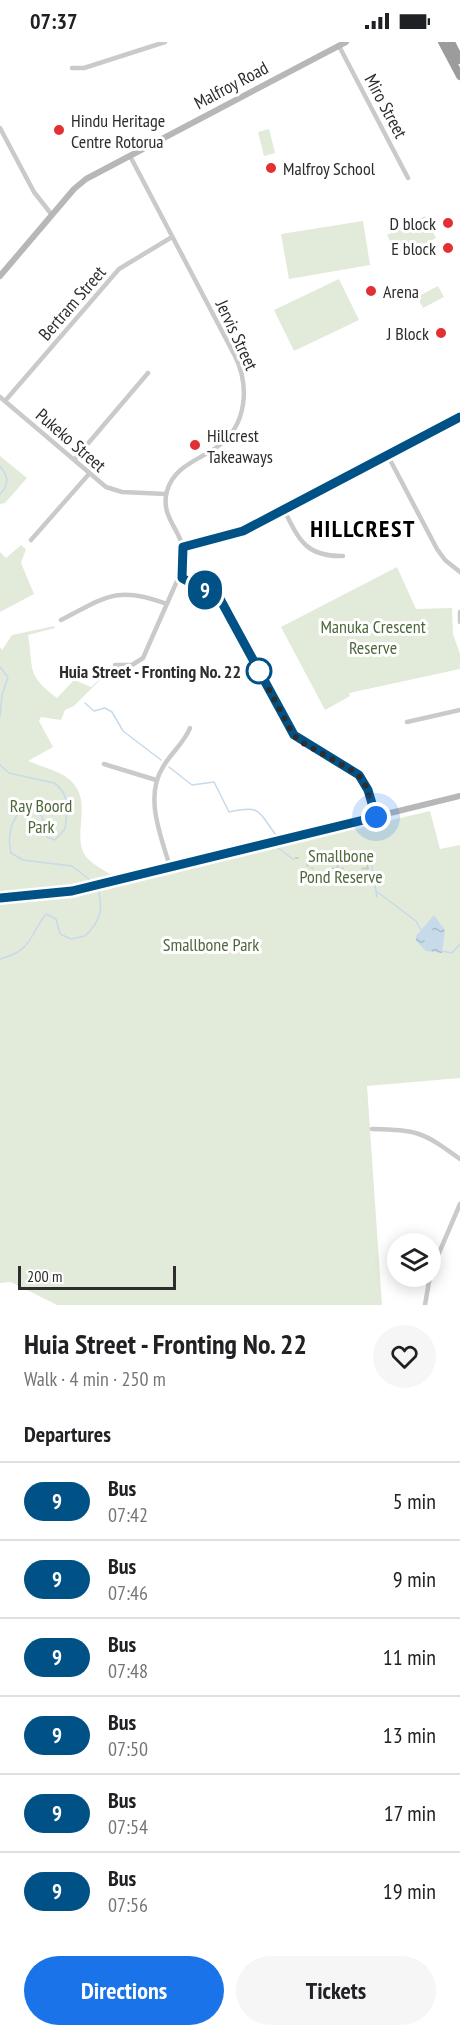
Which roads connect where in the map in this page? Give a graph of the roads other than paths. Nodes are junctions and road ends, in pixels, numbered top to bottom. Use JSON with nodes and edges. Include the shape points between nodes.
{"nodes":[{"id":1,"x":165,"y":42,"type":"edge"},
{"id":2,"x":346,"y":42,"type":"edge"},
{"id":3,"x":442,"y":42,"type":"edge"},
{"id":4,"x":451,"y":42,"type":"edge"},
{"id":5,"x":339,"y":46,"type":"junction"},
{"id":6,"x":460,"y":60,"type":"edge"},
{"id":7,"x":72,"y":68,"type":"dead end"},
{"id":8,"x":460,"y":76,"type":"edge"},
{"id":9,"x":0,"y":128,"type":"edge"},
{"id":10,"x":130,"y":156,"type":"junction"},
{"id":11,"x":408,"y":178,"type":"dead end"},
{"id":12,"x":52,"y":215,"type":"junction"},
{"id":13,"x":172,"y":237,"type":"junction"},
{"id":14,"x":0,"y":276,"type":"edge"},
{"id":15,"x":148,"y":373,"type":"dead end"},
{"id":16,"x":0,"y":397,"type":"edge"},
{"id":17,"x":5,"y":401,"type":"junction"},
{"id":18,"x":460,"y":417,"type":"edge"},
{"id":19,"x":388,"y":456,"type":"junction"},
{"id":20,"x":74,"y":460,"type":"junction"},
{"id":21,"x":89,"y":474,"type":"junction"},
{"id":22,"x":166,"y":494,"type":"junction"},
{"id":23,"x":284,"y":510,"type":"junction"},
{"id":24,"x":31,"y":540,"type":"dead end"},
{"id":25,"x":183,"y":547,"type":"junction"},
{"id":26,"x":343,"y":556,"type":"dead end"},
{"id":27,"x":460,"y":572,"type":"edge"},
{"id":28,"x":182,"y":578,"type":"junction"},
{"id":29,"x":167,"y":604,"type":"junction"},
{"id":30,"x":460,"y":612,"type":"edge"},
{"id":31,"x":60,"y":620,"type":"dead end"},
{"id":32,"x":460,"y":622,"type":"edge"},
{"id":33,"x":115,"y":665,"type":"dead end"},
{"id":34,"x":460,"y":710,"type":"edge"},
{"id":35,"x":407,"y":722,"type":"dead end"},
{"id":36,"x":190,"y":728,"type":"dead end"},
{"id":37,"x":104,"y":764,"type":"dead end"},
{"id":38,"x":156,"y":780,"type":"junction"},
{"id":39,"x":460,"y":796,"type":"edge"},
{"id":40,"x":376,"y":817,"type":"junction"},
{"id":41,"x":170,"y":867,"type":"junction"},
{"id":42,"x":0,"y":898,"type":"edge"},
{"id":43,"x":372,"y":1129,"type":"dead end"},
{"id":44,"x":460,"y":1159,"type":"edge"},
{"id":45,"x":460,"y":1204,"type":"edge"},
{"id":46,"x":458,"y":1214,"type":"edge"},
{"id":47,"x":441,"y":1251,"type":"edge"},
{"id":48,"x":428,"y":1287,"type":"edge"},
{"id":49,"x":426,"y":1305,"type":"edge"}],
"edges":[{"from":1,"to":7,"type":"street","via":[[84,68]]},
{"from":2,"to":5,"type":"main road","name":"Malfroy Road"},
{"from":3,"to":8,"type":"highway"},
{"from":4,"to":6,"type":"highway"},
{"from":5,"to":10,"type":"main road","name":"Malfroy Road"},
{"from":5,"to":11,"type":"street","name":"Miro Street"},
{"from":9,"to":12,"type":"street","via":[[34,192]]},
{"from":10,"to":12,"type":"main road","name":"Malfroy Road","via":[[80,183]]},
{"from":10,"to":13,"type":"street","name":"Jervis Street"},
{"from":12,"to":14,"type":"main road","name":"Malfroy Road"},
{"from":13,"to":17,"type":"street","name":"Bertram Street","via":[[119,269]]},
{"from":13,"to":22,"type":"street","name":"Jervis Street","via":[[240,365],[245,396],[231,435],[184,466],[174,476]]},
{"from":15,"to":20,"type":"street"},
{"from":16,"to":17,"type":"street","name":"Pukeko Street"},
{"from":17,"to":20,"type":"street","name":"Pukeko Street"},
{"from":18,"to":19,"type":"street"},
{"from":19,"to":23,"type":"street"},
{"from":19,"to":27,"type":"street","via":[[437,549]]},
{"from":20,"to":21,"type":"street","name":"Pukeko Street"},
{"from":21,"to":22,"type":"street","name":"Pukeko Street","via":[[112,490]]},
{"from":21,"to":24,"type":"street"},
{"from":22,"to":25,"type":"street","via":[[168,517]]},
{"from":23,"to":25,"type":"street","via":[[243,531]]},
{"from":23,"to":26,"type":"street","via":[[310,550],[326,556]]},
{"from":25,"to":28,"type":"street"},
{"from":28,"to":29,"type":"street"},
{"from":28,"to":40,"type":"street","via":[[220,599],[294,735],[359,775]]},
{"from":29,"to":31,"type":"street","via":[[123,593]]},
{"from":29,"to":33,"type":"street","via":[[143,658],[132,665]]},
{"from":30,"to":32,"type":"street"},
{"from":34,"to":35,"type":"street"},
{"from":36,"to":38,"type":"street"},
{"from":37,"to":38,"type":"street"},
{"from":38,"to":41,"type":"street","via":[[155,809]]},
{"from":39,"to":40,"type":"main road"},
{"from":40,"to":41,"type":"main road"},
{"from":41,"to":42,"type":"main road","via":[[84,888]]},
{"from":43,"to":44,"type":"street","via":[[424,1134]]},
{"from":45,"to":46,"type":"street"},
{"from":46,"to":47,"type":"street"},
{"from":48,"to":49,"type":"street"}]}
